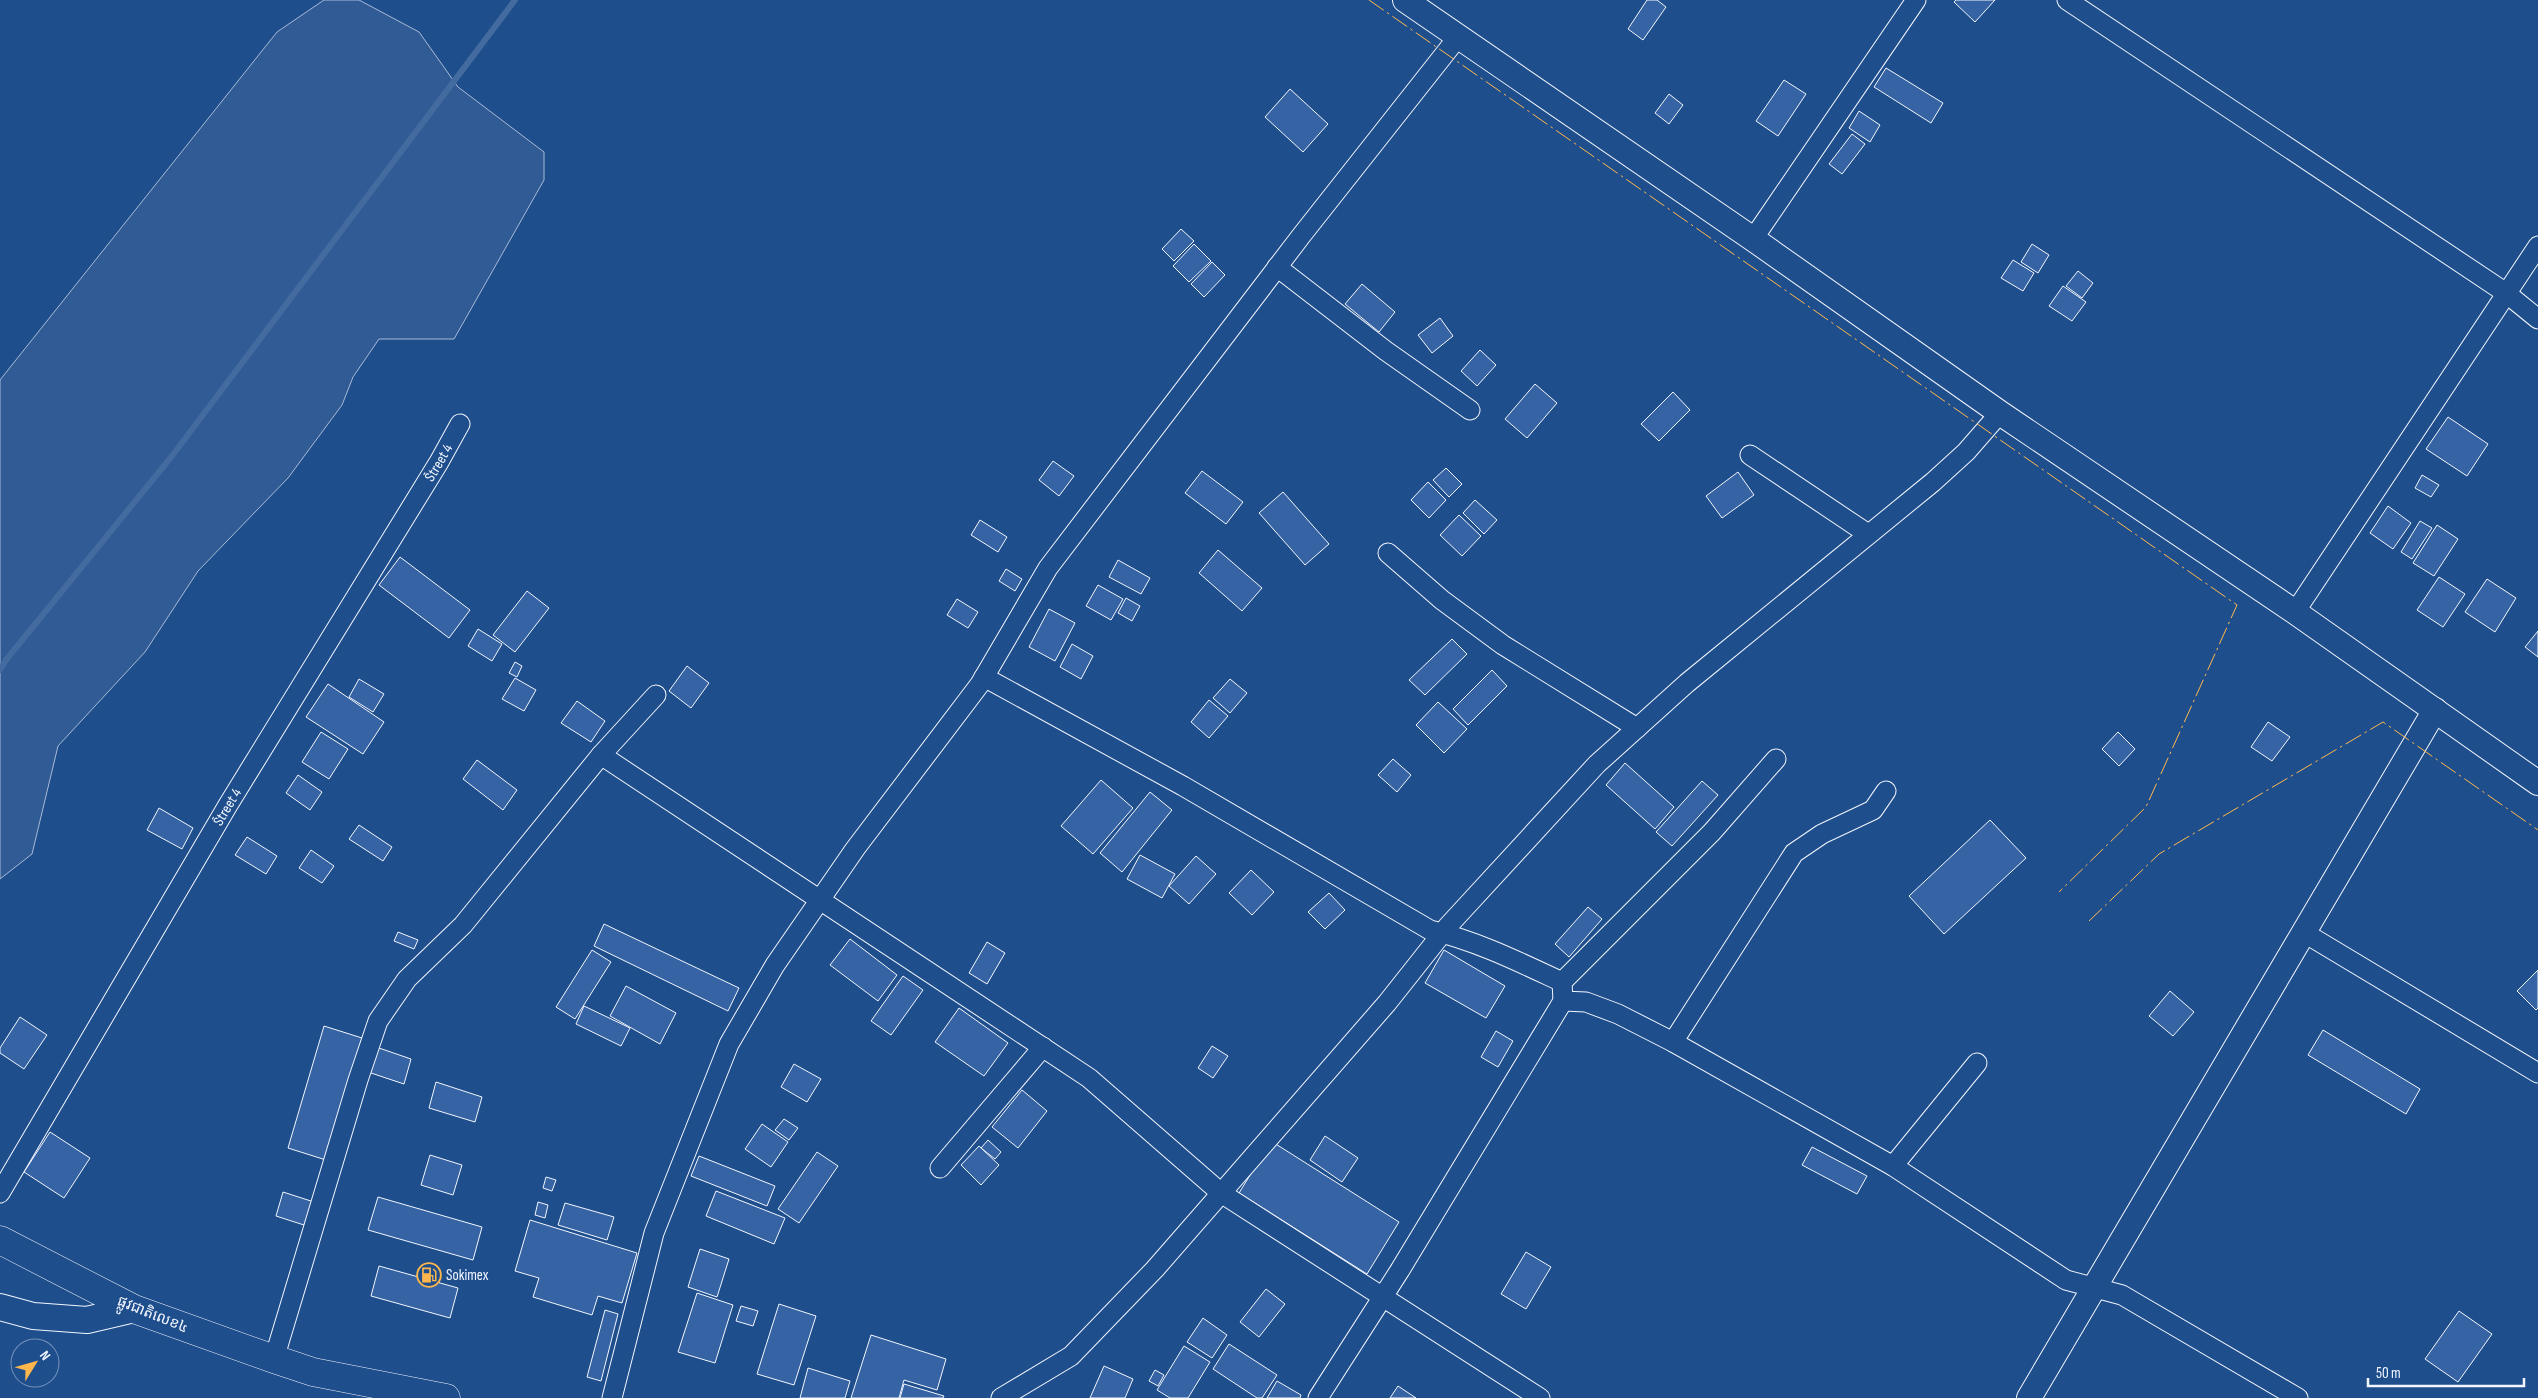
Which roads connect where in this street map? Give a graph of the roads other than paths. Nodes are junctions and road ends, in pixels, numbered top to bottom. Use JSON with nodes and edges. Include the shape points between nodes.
{"nodes":[{"id":1,"x":1405,"y":0,"type":"edge"},
{"id":2,"x":1916,"y":0,"type":"edge"},
{"id":3,"x":2067,"y":0,"type":"edge"},
{"id":4,"x":1458,"y":38,"type":"junction"},
{"id":5,"x":1753,"y":239,"type":"junction"},
{"id":6,"x":2538,"y":246,"type":"edge"},
{"id":7,"x":1277,"y":267,"type":"junction"},
{"id":8,"x":2506,"y":293,"type":"junction"},
{"id":9,"x":2538,"y":319,"type":"edge"},
{"id":10,"x":1470,"y":410,"type":"dead end"},
{"id":11,"x":2000,"y":413,"type":"junction"},
{"id":12,"x":460,"y":424,"type":"dead end"},
{"id":13,"x":1750,"y":455,"type":"dead end"},
{"id":14,"x":1868,"y":534,"type":"junction"},
{"id":15,"x":1388,"y":553,"type":"dead end"},
{"id":16,"x":2295,"y":612,"type":"junction"},
{"id":17,"x":984,"y":678,"type":"junction"},
{"id":18,"x":656,"y":695,"type":"dead end"},
{"id":19,"x":2435,"y":710,"type":"junction"},
{"id":20,"x":1637,"y":728,"type":"junction"},
{"id":21,"x":601,"y":755,"type":"junction"},
{"id":22,"x":1776,"y":759,"type":"dead end"},
{"id":23,"x":2538,"y":783,"type":"edge"},
{"id":24,"x":1886,"y":791,"type":"dead end"},
{"id":25,"x":820,"y":898,"type":"junction"},
{"id":26,"x":2303,"y":932,"type":"junction"},
{"id":27,"x":1443,"y":933,"type":"junction"},
{"id":28,"x":1563,"y":991,"type":"junction"},
{"id":29,"x":1673,"y":1042,"type":"junction"},
{"id":30,"x":1043,"y":1047,"type":"junction"},
{"id":31,"x":1977,"y":1063,"type":"dead end"},
{"id":32,"x":2538,"y":1073,"type":"edge"},
{"id":33,"x":1893,"y":1166,"type":"junction"},
{"id":34,"x":940,"y":1168,"type":"dead end"},
{"id":35,"x":0,"y":1193,"type":"edge"},
{"id":36,"x":1221,"y":1193,"type":"junction"},
{"id":37,"x":0,"y":1240,"type":"edge"},
{"id":38,"x":2093,"y":1288,"type":"junction"},
{"id":39,"x":1381,"y":1298,"type":"junction"},
{"id":40,"x":0,"y":1307,"type":"edge"},
{"id":41,"x":134,"y":1309,"type":"junction"},
{"id":42,"x":274,"y":1359,"type":"junction"},
{"id":43,"x":313,"y":1372,"type":"junction"},
{"id":44,"x":361,"y":1398,"type":"edge"},
{"id":45,"x":446,"y":1398,"type":"edge"},
{"id":46,"x":612,"y":1398,"type":"edge"},
{"id":47,"x":1001,"y":1398,"type":"edge"},
{"id":48,"x":1318,"y":1398,"type":"edge"},
{"id":49,"x":1540,"y":1398,"type":"edge"},
{"id":50,"x":2028,"y":1398,"type":"edge"},
{"id":51,"x":2298,"y":1398,"type":"edge"}],
"edges":[{"from":1,"to":4,"type":"street"},
{"from":2,"to":5,"type":"street"},
{"from":3,"to":8,"type":"street"},
{"from":4,"to":5,"type":"street"},
{"from":4,"to":7,"type":"street"},
{"from":5,"to":11,"type":"street"},
{"from":6,"to":8,"type":"street"},
{"from":7,"to":10,"type":"street","via":[[1386,351]]},
{"from":7,"to":17,"type":"street","via":[[1048,568]]},
{"from":8,"to":9,"type":"street"},
{"from":8,"to":16,"type":"street"},
{"from":11,"to":14,"type":"street","via":[[1959,458]]},
{"from":11,"to":16,"type":"street"},
{"from":12,"to":35,"type":"street","name":"S̄treet 4","via":[[228,805]]},
{"from":13,"to":14,"type":"street"},
{"from":14,"to":20,"type":"street"},
{"from":15,"to":20,"type":"street","via":[[1442,600],[1503,645]]},
{"from":16,"to":19,"type":"street"},
{"from":17,"to":25,"type":"street"},
{"from":17,"to":27,"type":"street","via":[[1183,786],[1422,925]]},
{"from":18,"to":21,"type":"street"},
{"from":19,"to":23,"type":"street"},
{"from":19,"to":26,"type":"street"},
{"from":20,"to":27,"type":"street","via":[[1596,764]]},
{"from":21,"to":25,"type":"street"},
{"from":21,"to":42,"type":"street","via":[[463,925],[406,979],[378,1021]]},
{"from":22,"to":28,"type":"street"},
{"from":24,"to":29,"type":"street","via":[[1873,810],[1822,834],[1794,853]]},
{"from":25,"to":30,"type":"street"},
{"from":25,"to":46,"type":"street","via":[[775,965],[729,1044],[654,1233]]},
{"from":26,"to":32,"type":"street"},
{"from":26,"to":38,"type":"street"},
{"from":27,"to":28,"type":"street","via":[[1489,949]]},
{"from":27,"to":36,"type":"street","via":[[1387,1003]]},
{"from":28,"to":29,"type":"street"},
{"from":28,"to":39,"type":"street"},
{"from":29,"to":33,"type":"street"},
{"from":30,"to":34,"type":"street"},
{"from":30,"to":36,"type":"street","via":[[1089,1078]]},
{"from":31,"to":33,"type":"street"},
{"from":33,"to":38,"type":"street","via":[[2066,1280]]},
{"from":36,"to":39,"type":"street"},
{"from":36,"to":47,"type":"street","via":[[1155,1269],[1071,1356]]},
{"from":37,"to":41,"type":"highway","name":"ផ្លូវជាតិលេខ៤"},
{"from":38,"to":50,"type":"street"},
{"from":38,"to":51,"type":"street","via":[[2122,1295]]},
{"from":39,"to":48,"type":"street"},
{"from":39,"to":49,"type":"street"},
{"from":40,"to":41,"type":"main road","via":[[33,1316],[87,1320]]},
{"from":41,"to":42,"type":"highway","name":"ផ្លូវជាតិលេខ៤"},
{"from":42,"to":43,"type":"highway","name":"ផ្លូវជាតិលេខ៤"},
{"from":43,"to":44,"type":"highway","name":"ផ្លូវជាតិលេខ៤"},
{"from":43,"to":45,"type":"highway","name":"ផ្លូវជាតិលេខ៤"}]}
